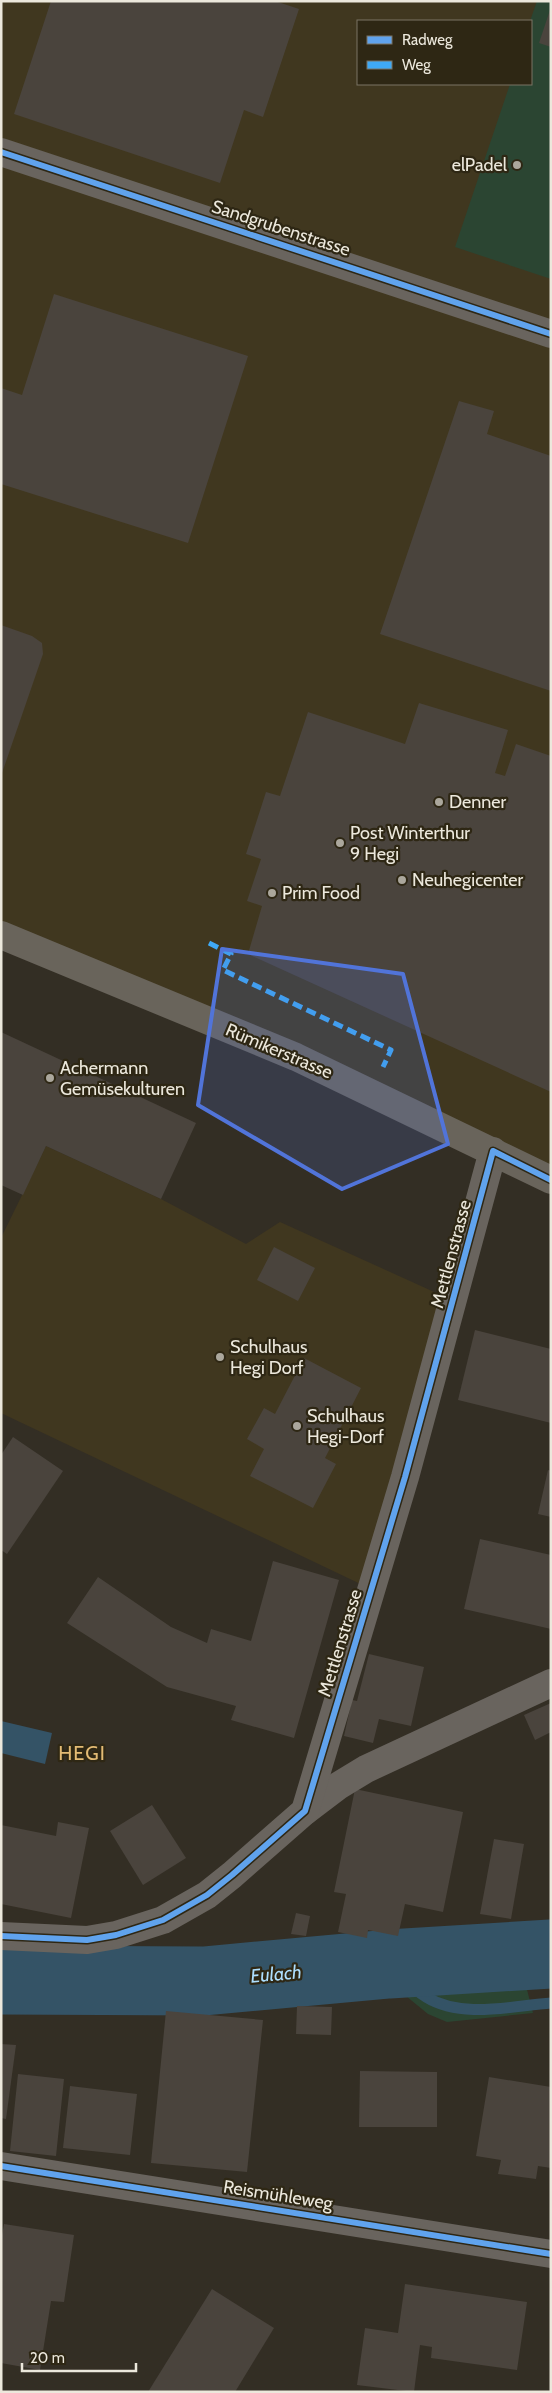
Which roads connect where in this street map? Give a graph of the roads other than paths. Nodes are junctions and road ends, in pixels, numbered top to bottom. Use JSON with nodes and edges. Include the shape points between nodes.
{"nodes":[{"id":1,"x":1,"y":152,"type":"edge"},
{"id":2,"x":551,"y":334,"type":"edge"},
{"id":3,"x":1,"y":936,"type":"edge"},
{"id":4,"x":493,"y":1151,"type":"junction"},
{"id":5,"x":551,"y":1180,"type":"edge"},
{"id":6,"x":551,"y":1683,"type":"edge"},
{"id":7,"x":305,"y":1812,"type":"junction"},
{"id":8,"x":1,"y":1936,"type":"edge"},
{"id":9,"x":1,"y":2166,"type":"edge"},
{"id":10,"x":551,"y":2254,"type":"edge"}],
"edges":[{"from":1,"to":2,"type":"street","name":"Sandgrubenstrasse"},
{"from":3,"to":4,"type":"main road","name":"Rümikerstrasse","via":[[296,1057]]},
{"from":4,"to":5,"type":"main road","name":"Rümikerstrasse"},
{"from":4,"to":7,"type":"street","name":"Mettlenstrasse","via":[[406,1477]]},
{"from":6,"to":7,"type":"street","via":[[366,1769]]},
{"from":7,"to":8,"type":"street","via":[[226,1880],[163,1920],[116,1935],[87,1940]]},
{"from":9,"to":10,"type":"street","name":"Reismühleweg"}]}
